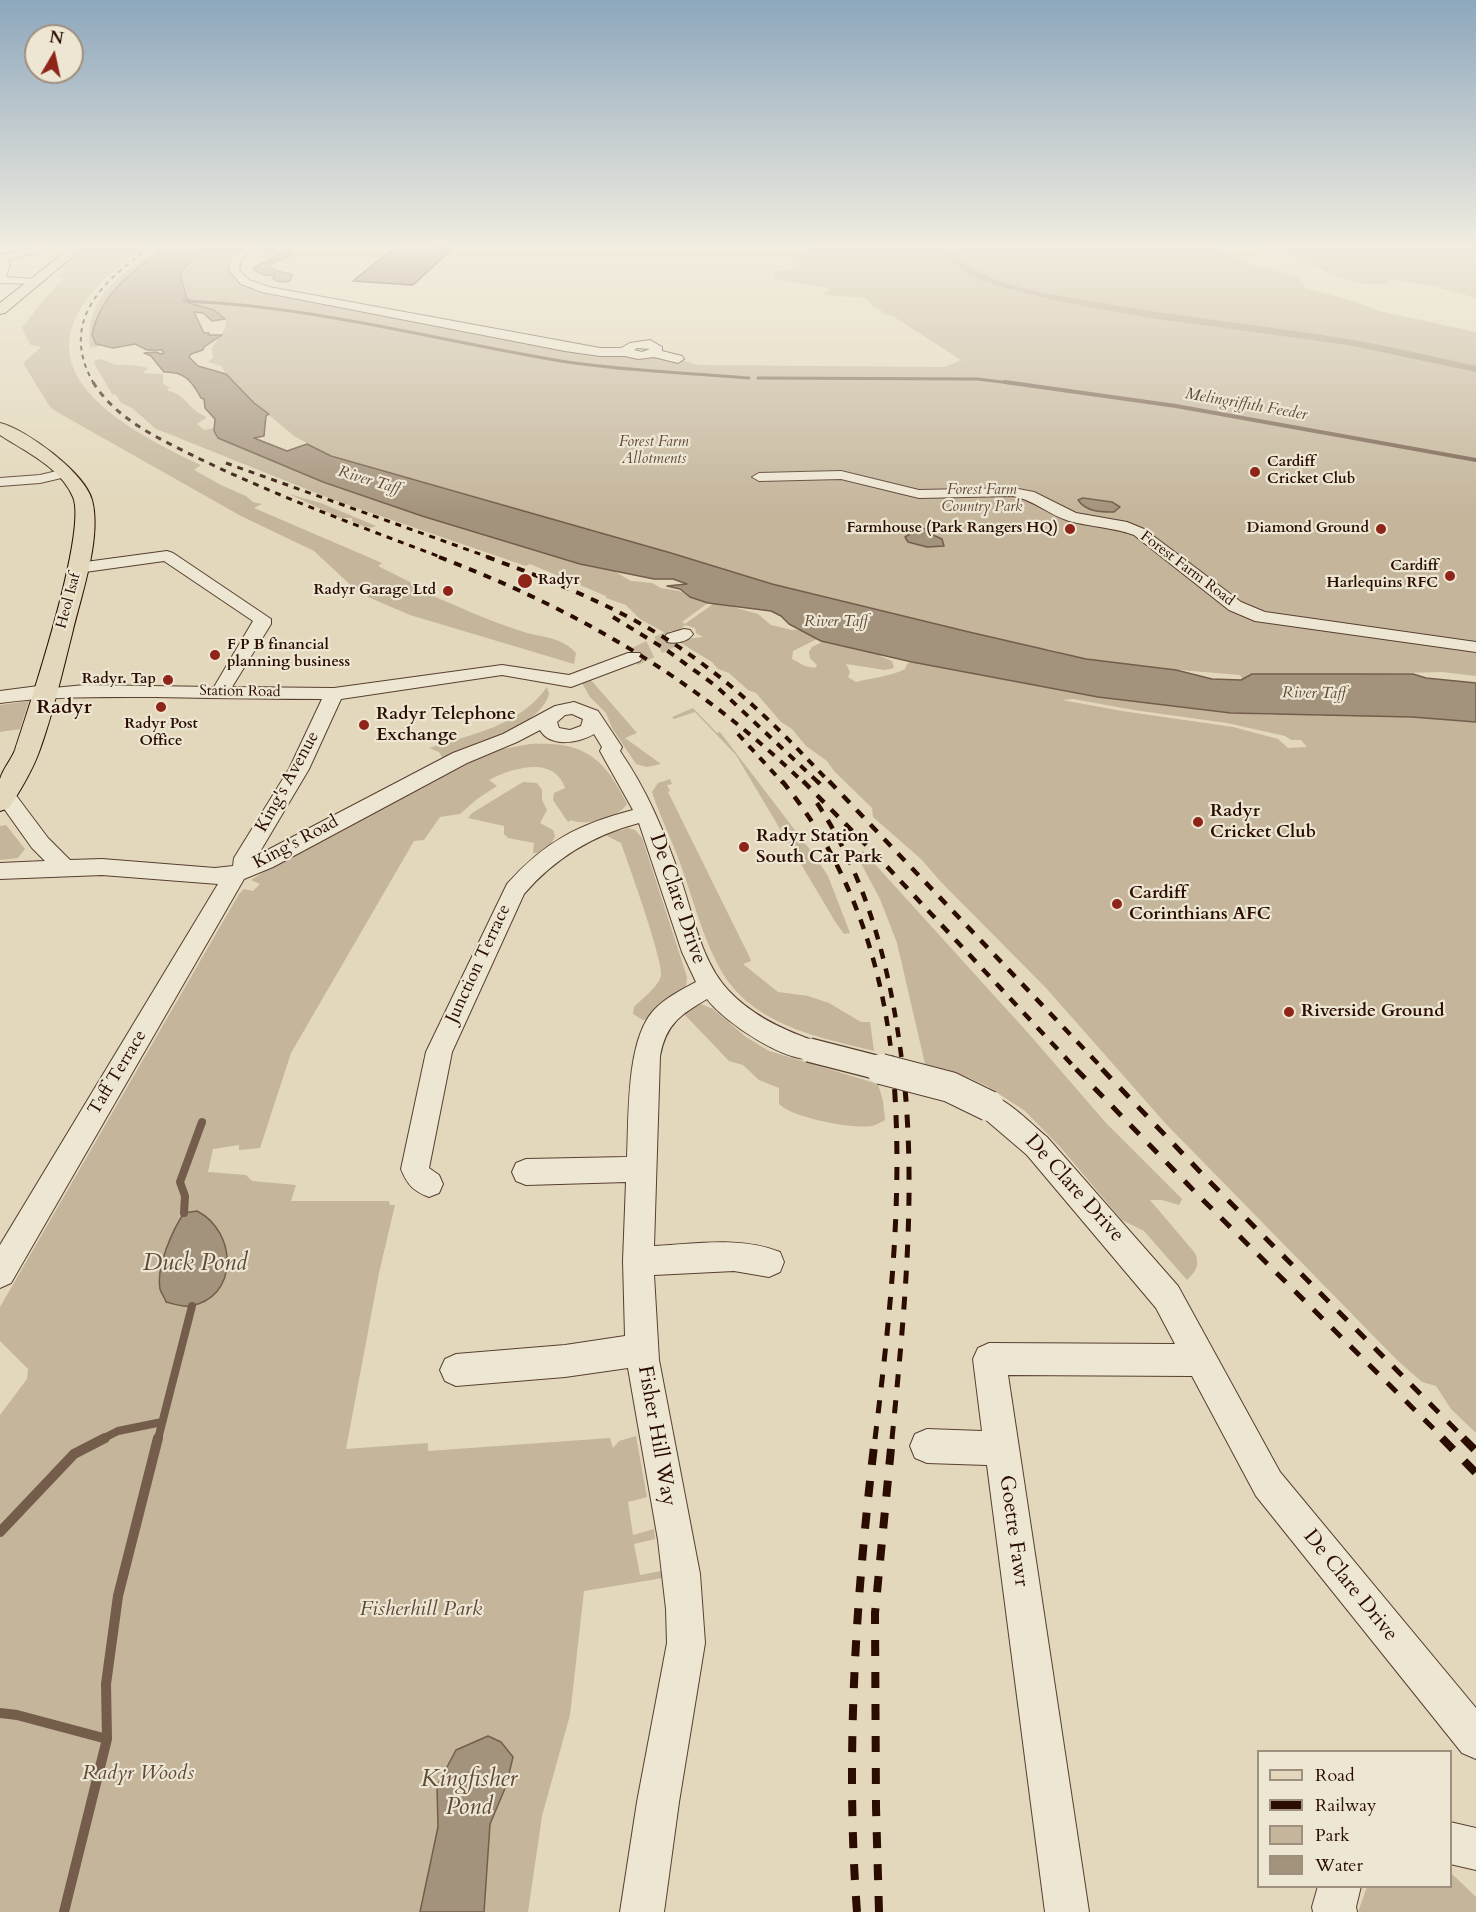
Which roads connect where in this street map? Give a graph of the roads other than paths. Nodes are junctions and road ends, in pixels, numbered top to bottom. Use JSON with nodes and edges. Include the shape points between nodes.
{"nodes":[{"id":1,"x":508,"y":336,"type":"edge"},
{"id":2,"x":678,"y":359,"type":"dead end"},
{"id":3,"x":0,"y":428,"type":"edge"},
{"id":4,"x":65,"y":473,"type":"junction"},
{"id":5,"x":759,"y":477,"type":"dead end"},
{"id":6,"x":0,"y":482,"type":"edge"},
{"id":7,"x":78,"y":568,"type":"junction"},
{"id":8,"x":1476,"y":647,"type":"edge"},
{"id":9,"x":634,"y":657,"type":"tunnel mouth"},
{"id":10,"x":566,"y":682,"type":"junction"},
{"id":11,"x":46,"y":692,"type":"junction"},
{"id":12,"x":220,"y":692,"type":"junction"},
{"id":13,"x":334,"y":694,"type":"junction"},
{"id":14,"x":0,"y":698,"type":"edge"},
{"id":15,"x":589,"y":713,"type":"junction"},
{"id":16,"x":552,"y":715,"type":"junction"},
{"id":17,"x":563,"y":736,"type":"junction"},
{"id":18,"x":510,"y":738,"type":"junction"},
{"id":19,"x":610,"y":751,"type":"junction"},
{"id":20,"x":2,"y":799,"type":"edge"},
{"id":21,"x":647,"y":814,"type":"junction"},
{"id":22,"x":64,"y":868,"type":"junction"},
{"id":23,"x":0,"y":871,"type":"edge"},
{"id":24,"x":241,"y":871,"type":"junction"},
{"id":25,"x":710,"y":986,"type":"junction"},
{"id":26,"x":639,"y":1169,"type":"junction"},
{"id":27,"x":526,"y":1172,"type":"dead end"},
{"id":28,"x":429,"y":1184,"type":"dead end"},
{"id":29,"x":638,"y":1261,"type":"junction"},
{"id":30,"x":769,"y":1262,"type":"dead end"},
{"id":31,"x":0,"y":1273,"type":"edge"},
{"id":32,"x":642,"y":1350,"type":"junction"},
{"id":33,"x":1200,"y":1360,"type":"junction"},
{"id":34,"x":456,"y":1370,"type":"dead end"},
{"id":35,"x":927,"y":1446,"type":"dead end"},
{"id":36,"x":1002,"y":1448,"type":"junction"},
{"id":37,"x":1476,"y":1739,"type":"edge"},
{"id":38,"x":1452,"y":1843,"type":"edge"},
{"id":39,"x":1476,"y":1849,"type":"edge"},
{"id":40,"x":1340,"y":1888,"type":"edge"},
{"id":41,"x":642,"y":1912,"type":"edge"},
{"id":42,"x":1067,"y":1912,"type":"edge"},
{"id":43,"x":1335,"y":1912,"type":"edge"}],
"edges":[{"from":1,"to":2,"type":"street","via":[[600,352],[638,356],[654,353]]},
{"from":3,"to":4,"type":"main road","name":"Heol Isaf"},
{"from":4,"to":6,"type":"street"},
{"from":4,"to":7,"type":"main road","name":"Heol Isaf","via":[[82,497],[86,518]]},
{"from":5,"to":8,"type":"street","name":"Forest Farm Road","via":[[831,474],[919,494],[1022,494],[1072,517],[1114,523],[1139,532],[1235,606],[1261,617]]},
{"from":7,"to":11,"type":"main road","name":"Heol Isaf"},
{"from":7,"to":12,"type":"street","via":[[167,556],[262,619]]},
{"from":9,"to":10,"type":"street","name":"Station Road"},
{"from":10,"to":13,"type":"street","name":"Station Road","via":[[502,670],[438,686]]},
{"from":10,"to":15,"type":"street"},
{"from":10,"to":16,"type":"street","via":[[559,690]]},
{"from":11,"to":12,"type":"street","name":"Station Road"},
{"from":11,"to":14,"type":"street","name":"Station Road"},
{"from":11,"to":20,"type":"main road","name":"Heol Isaf","via":[[26,754]]},
{"from":12,"to":13,"type":"street","name":"Station Road"},
{"from":13,"to":24,"type":"street","name":"King's Avenue","via":[[299,769]]},
{"from":15,"to":16,"type":"street","via":[[567,709]]},
{"from":15,"to":17,"type":"street","via":[[589,729]]},
{"from":15,"to":19,"type":"street","name":"De Clare Drive","via":[[612,747]]},
{"from":16,"to":17,"type":"street","via":[[547,727]]},
{"from":16,"to":18,"type":"street","name":"King's Road"},
{"from":17,"to":18,"type":"street","name":"King's Road"},
{"from":17,"to":19,"type":"street"},
{"from":18,"to":24,"type":"street","name":"King's Road","via":[[460,758]]},
{"from":19,"to":21,"type":"street","name":"De Clare Drive"},
{"from":20,"to":22,"type":"street"},
{"from":21,"to":25,"type":"street","name":"De Clare Drive","via":[[697,960]]},
{"from":21,"to":28,"type":"street","name":"Junction Terrace","via":[[575,838],[534,868],[510,898],[439,1052],[415,1169]]},
{"from":22,"to":23,"type":"street","name":"King's Road"},
{"from":22,"to":24,"type":"street","name":"King's Road","via":[[102,867],[215,876]]},
{"from":24,"to":31,"type":"street","name":"Taff Terrace"},
{"from":25,"to":26,"type":"street","name":"Fisher Hill Way","via":[[670,1009],[654,1027],[647,1056]]},
{"from":25,"to":33,"type":"street","name":"De Clare Drive","bridge":true,"via":[[753,1025],[775,1037],[809,1050],[950,1087],[989,1106],[1013,1124],[1037,1146],[1167,1297]]},
{"from":26,"to":27,"type":"street"},
{"from":26,"to":29,"type":"street","name":"Fisher Hill Way"},
{"from":29,"to":30,"type":"street","via":[[734,1257]]},
{"from":29,"to":32,"type":"street","name":"Fisher Hill Way"},
{"from":32,"to":34,"type":"street"},
{"from":32,"to":41,"type":"street","name":"Fisher Hill Way","via":[[683,1579],[686,1643]]},
{"from":33,"to":36,"type":"street","name":"Goetre Fawr","via":[[989,1359]]},
{"from":33,"to":37,"type":"street","name":"De Clare Drive","via":[[1268,1484]]},
{"from":35,"to":36,"type":"street"},
{"from":36,"to":42,"type":"street","name":"Goetre Fawr"},
{"from":38,"to":39,"type":"street"},
{"from":40,"to":43,"type":"street"}]}
